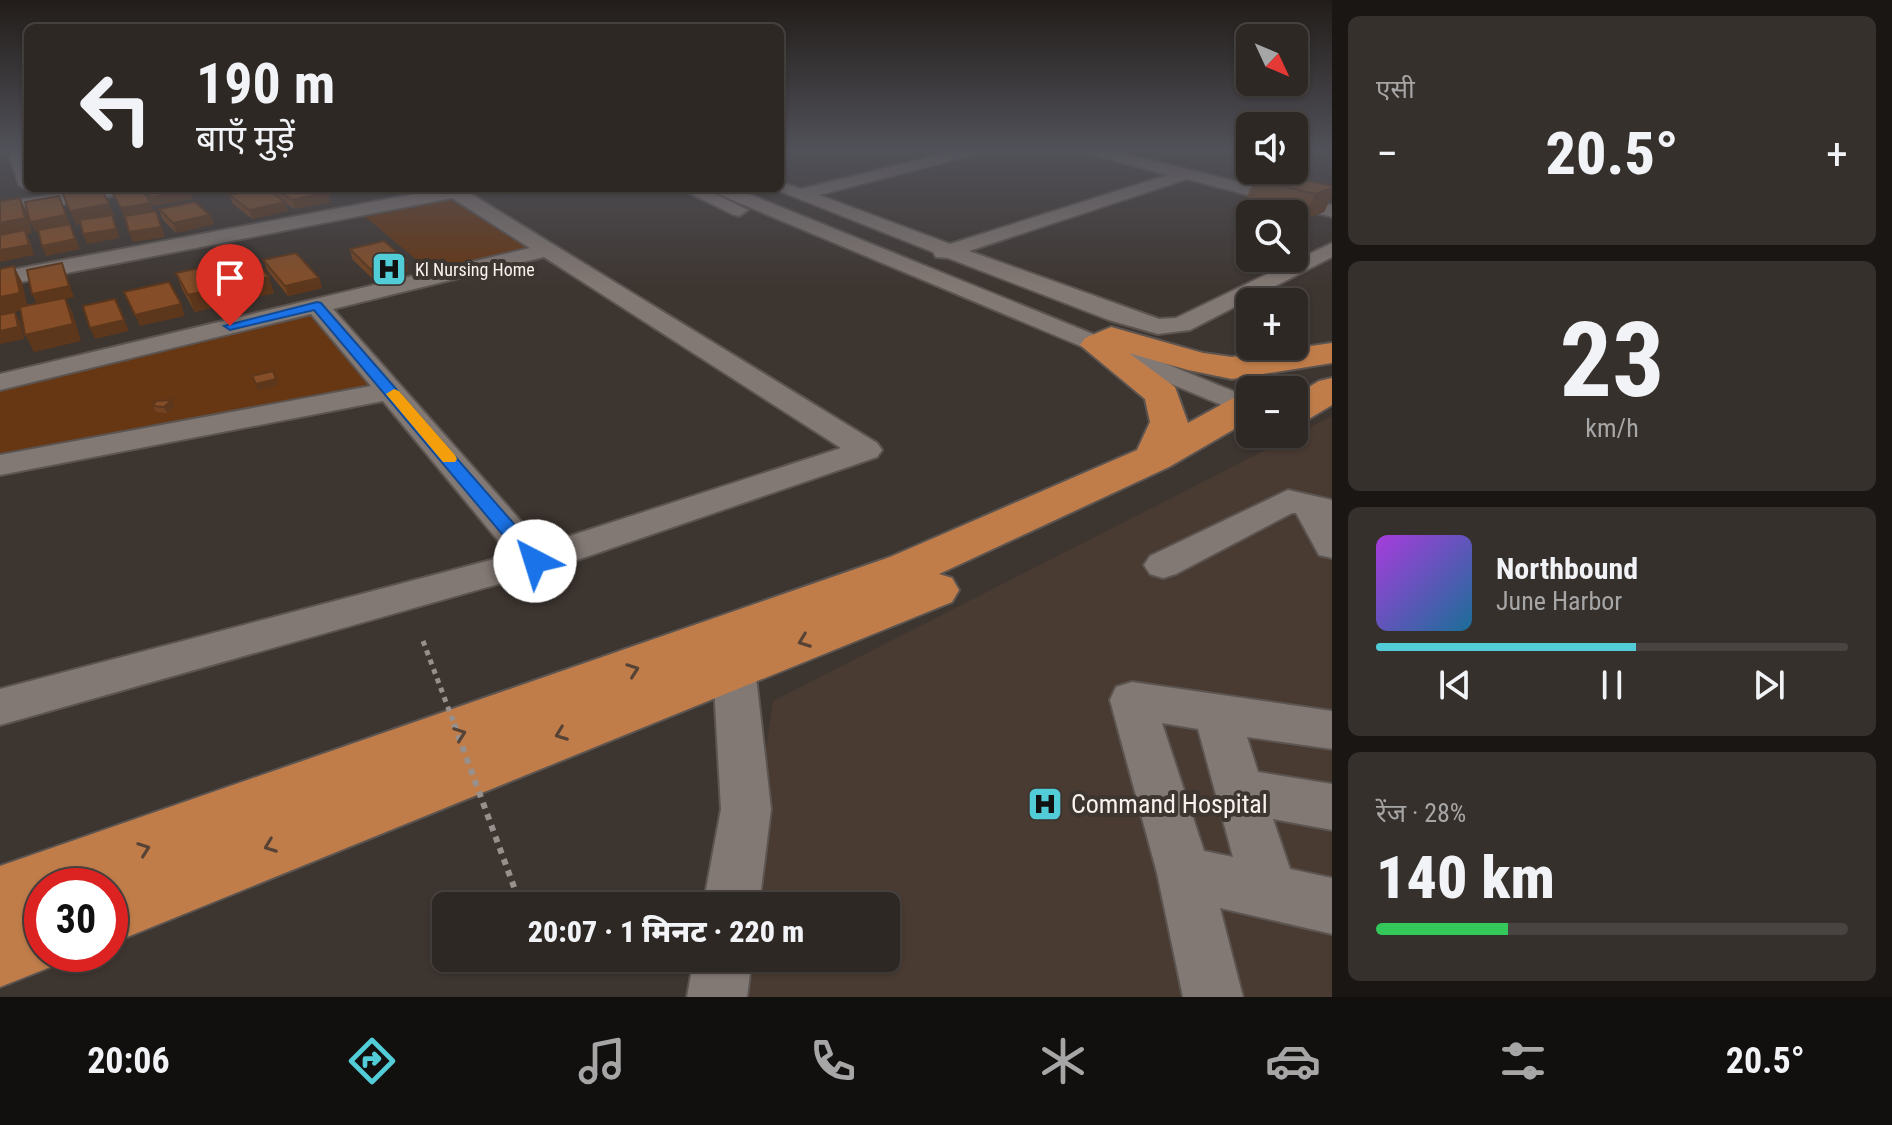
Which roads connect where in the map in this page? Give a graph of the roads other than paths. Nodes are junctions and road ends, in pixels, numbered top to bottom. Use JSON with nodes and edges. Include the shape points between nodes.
{"nodes":[{"id":1,"x":42,"y":196,"type":"edge"},
{"id":2,"x":84,"y":196,"type":"edge"},
{"id":3,"x":435,"y":196,"type":"edge"},
{"id":4,"x":472,"y":196,"type":"edge"},
{"id":5,"x":706,"y":196,"type":"edge"},
{"id":6,"x":738,"y":196,"type":"edge"},
{"id":7,"x":762,"y":196,"type":"edge"},
{"id":8,"x":801,"y":196,"type":"edge"},
{"id":9,"x":1120,"y":196,"type":"edge"},
{"id":10,"x":1273,"y":196,"type":"edge"},
{"id":11,"x":0,"y":202,"type":"edge"},
{"id":12,"x":0,"y":209,"type":"edge"},
{"id":13,"x":1332,"y":211,"type":"edge"},
{"id":14,"x":1332,"y":249,"type":"edge"},
{"id":15,"x":548,"y":250,"type":"junction"},
{"id":16,"x":949,"y":251,"type":"junction"},
{"id":17,"x":920,"y":260,"type":"junction"},
{"id":18,"x":0,"y":279,"type":"edge"},
{"id":19,"x":317,"y":306,"type":"junction"},
{"id":20,"x":1104,"y":341,"type":"junction"},
{"id":21,"x":1332,"y":355,"type":"edge"},
{"id":22,"x":1300,"y":376,"type":"edge"},
{"id":23,"x":0,"y":382,"type":"edge"},
{"id":24,"x":1332,"y":389,"type":"edge"},
{"id":25,"x":392,"y":391,"type":"junction"},
{"id":26,"x":1236,"y":398,"type":"edge"},
{"id":27,"x":1308,"y":404,"type":"edge"},
{"id":28,"x":1236,"y":415,"type":"edge"},
{"id":29,"x":1236,"y":425,"type":"edge"},
{"id":30,"x":1154,"y":458,"type":"junction"},
{"id":31,"x":0,"y":465,"type":"edge"},
{"id":32,"x":1320,"y":509,"type":"edge"},
{"id":33,"x":1332,"y":546,"type":"edge"},
{"id":34,"x":535,"y":561,"type":"junction"},
{"id":35,"x":1163,"y":565,"type":"dead end"},
{"id":36,"x":734,"y":668,"type":"junction"},
{"id":37,"x":0,"y":707,"type":"edge"},
{"id":38,"x":1217,"y":714,"type":"junction"},
{"id":39,"x":1332,"y":730,"type":"edge"},
{"id":40,"x":1239,"y":791,"type":"junction"},
{"id":41,"x":1332,"y":807,"type":"edge"},
{"id":42,"x":92,"y":868,"type":"edge"},
{"id":43,"x":1184,"y":873,"type":"junction"},
{"id":44,"x":733,"y":892,"type":"edge"},
{"id":45,"x":1270,"y":892,"type":"junction"},
{"id":46,"x":24,"y":893,"type":"edge"},
{"id":47,"x":128,"y":901,"type":"edge"},
{"id":48,"x":0,"y":902,"type":"edge"},
{"id":49,"x":1332,"y":906,"type":"edge"},
{"id":50,"x":24,"y":941,"type":"edge"},
{"id":51,"x":0,"y":950,"type":"edge"},
{"id":52,"x":721,"y":972,"type":"edge"},
{"id":53,"x":717,"y":997,"type":"edge"},
{"id":54,"x":1213,"y":997,"type":"edge"}],
"edges":[{"from":1,"to":11,"type":"street"},
{"from":2,"to":12,"type":"street"},
{"from":3,"to":18,"type":"street"},
{"from":4,"to":15,"type":"street"},
{"from":5,"to":20,"type":"street","via":[[1058,344]]},
{"from":6,"to":20,"type":"street"},
{"from":7,"to":17,"type":"street"},
{"from":8,"to":16,"type":"street"},
{"from":9,"to":16,"type":"street"},
{"from":10,"to":13,"type":"street"},
{"from":14,"to":16,"type":"street","via":[[1181,325],[1158,327]]},
{"from":15,"to":19,"type":"street"},
{"from":15,"to":34,"type":"street","via":[[866,450]]},
{"from":16,"to":17,"type":"street"},
{"from":17,"to":20,"type":"street"},
{"from":19,"to":23,"type":"street"},
{"from":19,"to":25,"type":"street"},
{"from":20,"to":21,"type":"main road","via":[[1232,368]]},
{"from":20,"to":26,"type":"street"},
{"from":20,"to":30,"type":"main road","via":[[1162,395],[1169,422]]},
{"from":21,"to":22,"type":"main road"},
{"from":24,"to":27,"type":"main road"},
{"from":25,"to":31,"type":"street"},
{"from":25,"to":34,"type":"street"},
{"from":28,"to":30,"type":"main road"},
{"from":29,"to":36,"type":"main road","one_way":true,"via":[[1191,472],[923,595]]},
{"from":42,"to":30,"type":"main road","one_way":true,"via":[[907,569]]},
{"from":32,"to":33,"type":"street"},
{"from":32,"to":35,"type":"street","via":[[1288,501]]},
{"from":34,"to":37,"type":"street"},
{"from":36,"to":44,"type":"street","via":[[746,809]]},
{"from":36,"to":47,"type":"main road","one_way":true},
{"from":38,"to":39,"type":"street"},
{"from":38,"to":40,"type":"street"},
{"from":38,"to":43,"type":"street","via":[[1132,700]]},
{"from":40,"to":41,"type":"street"},
{"from":40,"to":45,"type":"street"},
{"from":43,"to":45,"type":"street"},
{"from":43,"to":54,"type":"street"},
{"from":45,"to":49,"type":"street"},
{"from":46,"to":48,"type":"main road"},
{"from":50,"to":51,"type":"main road"},
{"from":52,"to":53,"type":"street"}]}
